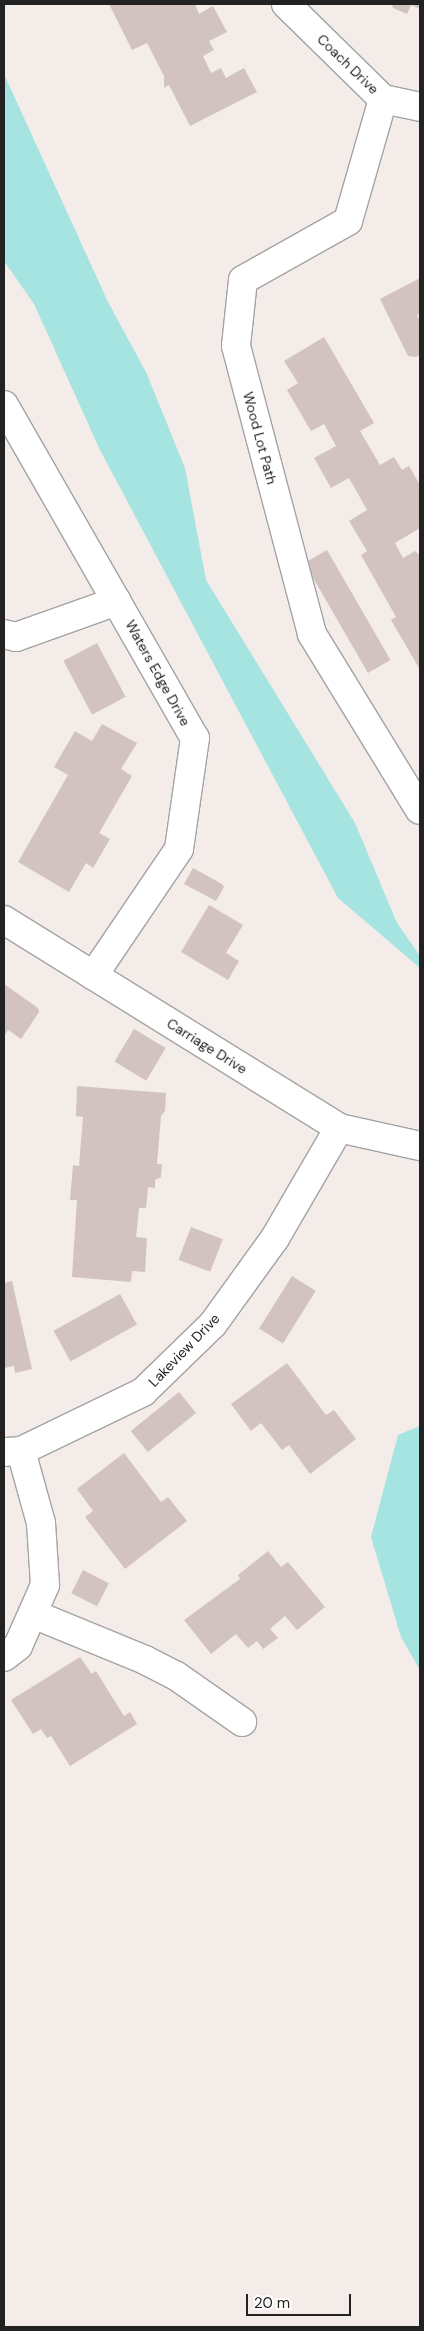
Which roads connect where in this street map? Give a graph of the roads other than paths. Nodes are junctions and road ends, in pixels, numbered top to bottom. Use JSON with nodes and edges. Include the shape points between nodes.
{"nodes":[{"id":1,"x":286,"y":4,"type":"edge"},
{"id":2,"x":383,"y":99,"type":"junction"},
{"id":3,"x":420,"y":107,"type":"edge"},
{"id":4,"x":4,"y":405,"type":"edge"},
{"id":5,"x":117,"y":601,"type":"junction"},
{"id":6,"x":4,"y":634,"type":"edge"},
{"id":7,"x":420,"y":810,"type":"edge"},
{"id":8,"x":4,"y":920,"type":"edge"},
{"id":9,"x":93,"y":976,"type":"junction"},
{"id":10,"x":340,"y":1128,"type":"junction"},
{"id":11,"x":420,"y":1146,"type":"edge"},
{"id":12,"x":12,"y":1451,"type":"edge"},
{"id":13,"x":32,"y":1614,"type":"junction"},
{"id":14,"x":4,"y":1657,"type":"edge"},
{"id":15,"x":242,"y":1722,"type":"dead end"}],
"edges":[{"from":1,"to":2,"type":"street","name":"Coach Drive"},
{"from":2,"to":3,"type":"street","name":"Coach Drive"},
{"from":2,"to":7,"type":"street","name":"Wood Lot Path","via":[[348,221],[243,280],[236,346],[312,634]]},
{"from":4,"to":5,"type":"street","name":"Waters Edge Drive"},
{"from":5,"to":6,"type":"street","via":[[16,638]]},
{"from":5,"to":9,"type":"street","name":"Waters Edge Drive","via":[[194,738],[179,848]]},
{"from":8,"to":9,"type":"street","name":"Carriage Drive"},
{"from":9,"to":10,"type":"street","name":"Carriage Drive"},
{"from":10,"to":11,"type":"street","name":"Carriage Drive"},
{"from":10,"to":12,"type":"street","name":"Lakeview Drive","via":[[275,1238],[213,1324],[143,1392]]},
{"from":12,"to":13,"type":"street","via":[[41,1523],[45,1584]]},
{"from":13,"to":14,"type":"street","via":[[18,1646]]},
{"from":13,"to":15,"type":"street","via":[[96,1637],[167,1671]]}]}
